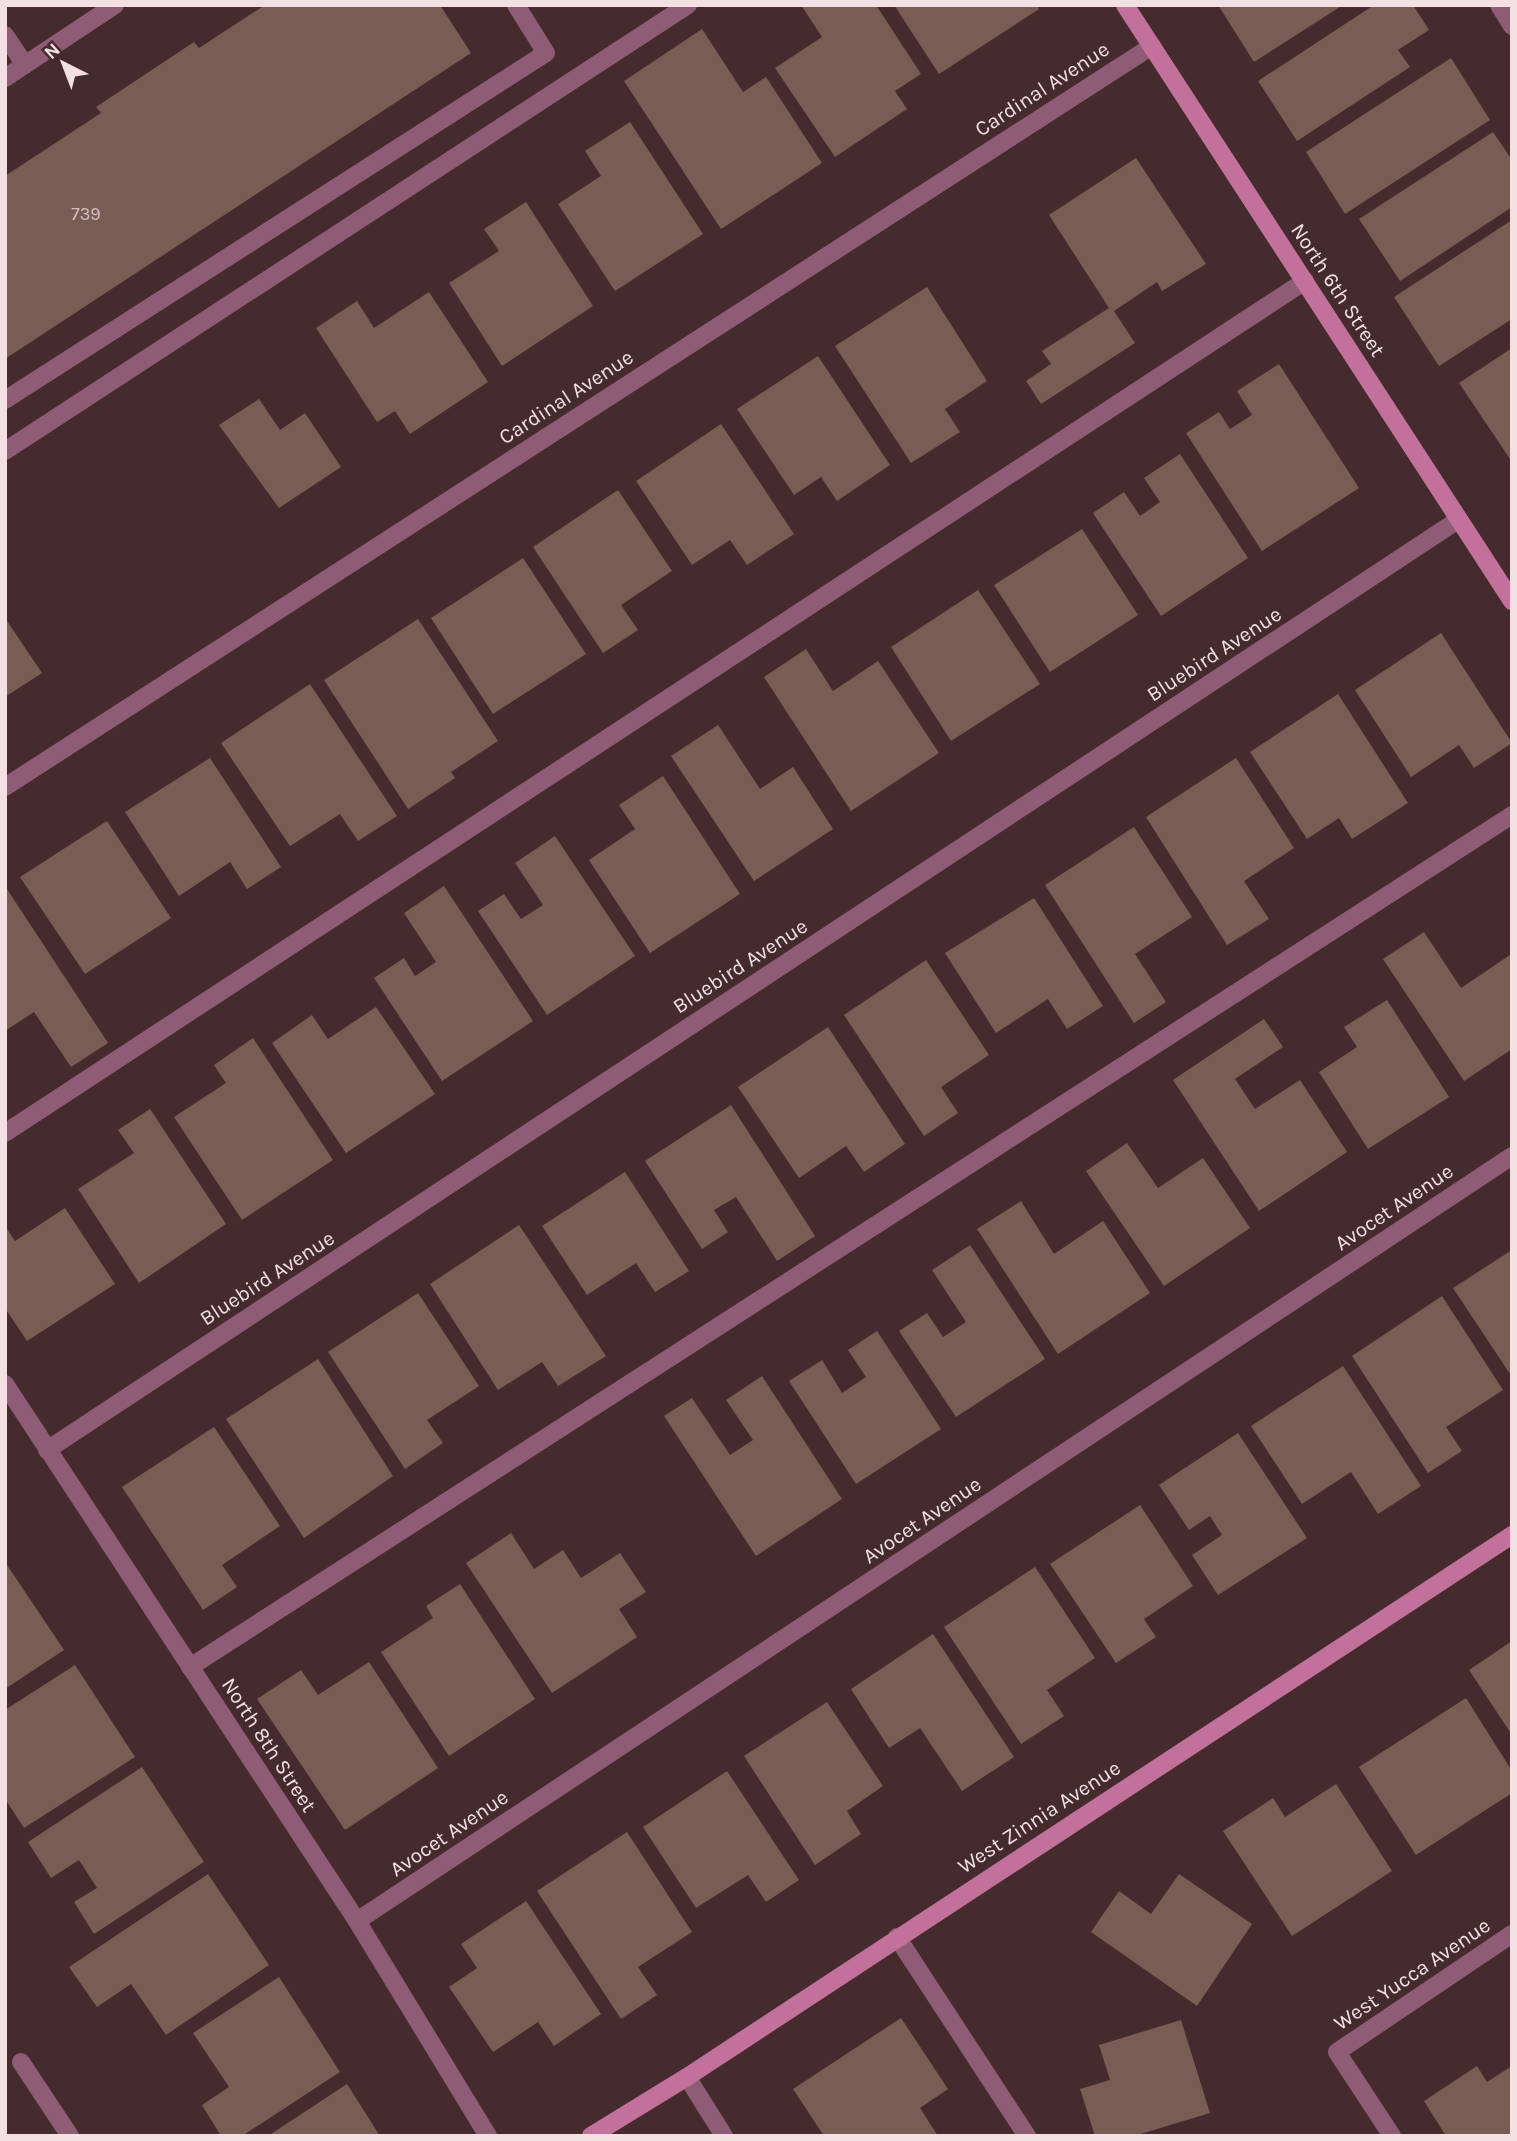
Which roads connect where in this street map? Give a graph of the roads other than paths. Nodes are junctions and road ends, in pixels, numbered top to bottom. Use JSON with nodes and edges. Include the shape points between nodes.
{"nodes":[{"id":1,"x":115,"y":5,"type":"edge"},
{"id":2,"x":516,"y":5,"type":"edge"},
{"id":3,"x":688,"y":5,"type":"edge"},
{"id":4,"x":1125,"y":5,"type":"edge"},
{"id":5,"x":1499,"y":5,"type":"edge"},
{"id":6,"x":1512,"y":26,"type":"edge"},
{"id":7,"x":5,"y":36,"type":"edge"},
{"id":8,"x":1152,"y":46,"type":"junction"},
{"id":9,"x":24,"y":65,"type":"junction"},
{"id":10,"x":5,"y":78,"type":"edge"},
{"id":11,"x":1305,"y":281,"type":"junction"},
{"id":12,"x":5,"y":400,"type":"edge"},
{"id":13,"x":5,"y":451,"type":"edge"},
{"id":14,"x":1458,"y":520,"type":"junction"},
{"id":15,"x":1512,"y":601,"type":"edge"},
{"id":16,"x":5,"y":787,"type":"edge"},
{"id":17,"x":1512,"y":815,"type":"edge"},
{"id":18,"x":5,"y":1133,"type":"edge"},
{"id":19,"x":1512,"y":1156,"type":"edge"},
{"id":20,"x":5,"y":1384,"type":"edge"},
{"id":21,"x":47,"y":1450,"type":"junction"},
{"id":22,"x":1512,"y":1535,"type":"edge"},
{"id":23,"x":190,"y":1667,"type":"junction"},
{"id":24,"x":357,"y":1921,"type":"junction"},
{"id":25,"x":1512,"y":1934,"type":"edge"},
{"id":26,"x":897,"y":1937,"type":"junction"},
{"id":27,"x":20,"y":2062,"type":"dead end"},
{"id":28,"x":687,"y":2077,"type":"junction"},
{"id":29,"x":69,"y":2136,"type":"edge"},
{"id":30,"x":488,"y":2136,"type":"edge"},
{"id":31,"x":592,"y":2136,"type":"edge"},
{"id":32,"x":724,"y":2136,"type":"edge"},
{"id":33,"x":1027,"y":2136,"type":"edge"},
{"id":34,"x":1392,"y":2136,"type":"edge"}],
"edges":[{"from":1,"to":9,"type":"street"},
{"from":2,"to":12,"type":"street","via":[[546,53]]},
{"from":3,"to":13,"type":"street"},
{"from":4,"to":8,"type":"street","name":"North 6th Street"},
{"from":5,"to":6,"type":"street"},
{"from":7,"to":9,"type":"street"},
{"from":8,"to":11,"type":"street","name":"North 6th Street"},
{"from":8,"to":16,"type":"street","name":"Cardinal Avenue"},
{"from":9,"to":10,"type":"street"},
{"from":11,"to":14,"type":"street","name":"North 6th Street"},
{"from":11,"to":18,"type":"street"},
{"from":14,"to":15,"type":"street","name":"North 6th Street"},
{"from":14,"to":21,"type":"street","name":"Bluebird Avenue"},
{"from":17,"to":23,"type":"street"},
{"from":19,"to":24,"type":"street","name":"Avocet Avenue"},
{"from":20,"to":21,"type":"street","name":"North 8th Street"},
{"from":21,"to":23,"type":"street","name":"North 8th Street"},
{"from":22,"to":26,"type":"street","name":"West Zinnia Avenue"},
{"from":23,"to":24,"type":"street","name":"North 8th Street"},
{"from":24,"to":30,"type":"street","name":"North 8th Street"},
{"from":25,"to":34,"type":"street","name":"West Yucca Avenue","via":[[1337,2052]]},
{"from":26,"to":28,"type":"street","name":"West Zinnia Avenue"},
{"from":26,"to":33,"type":"street"},
{"from":27,"to":29,"type":"street"},
{"from":28,"to":31,"type":"street","name":"West Zinnia Avenue"},
{"from":28,"to":32,"type":"street"}]}
